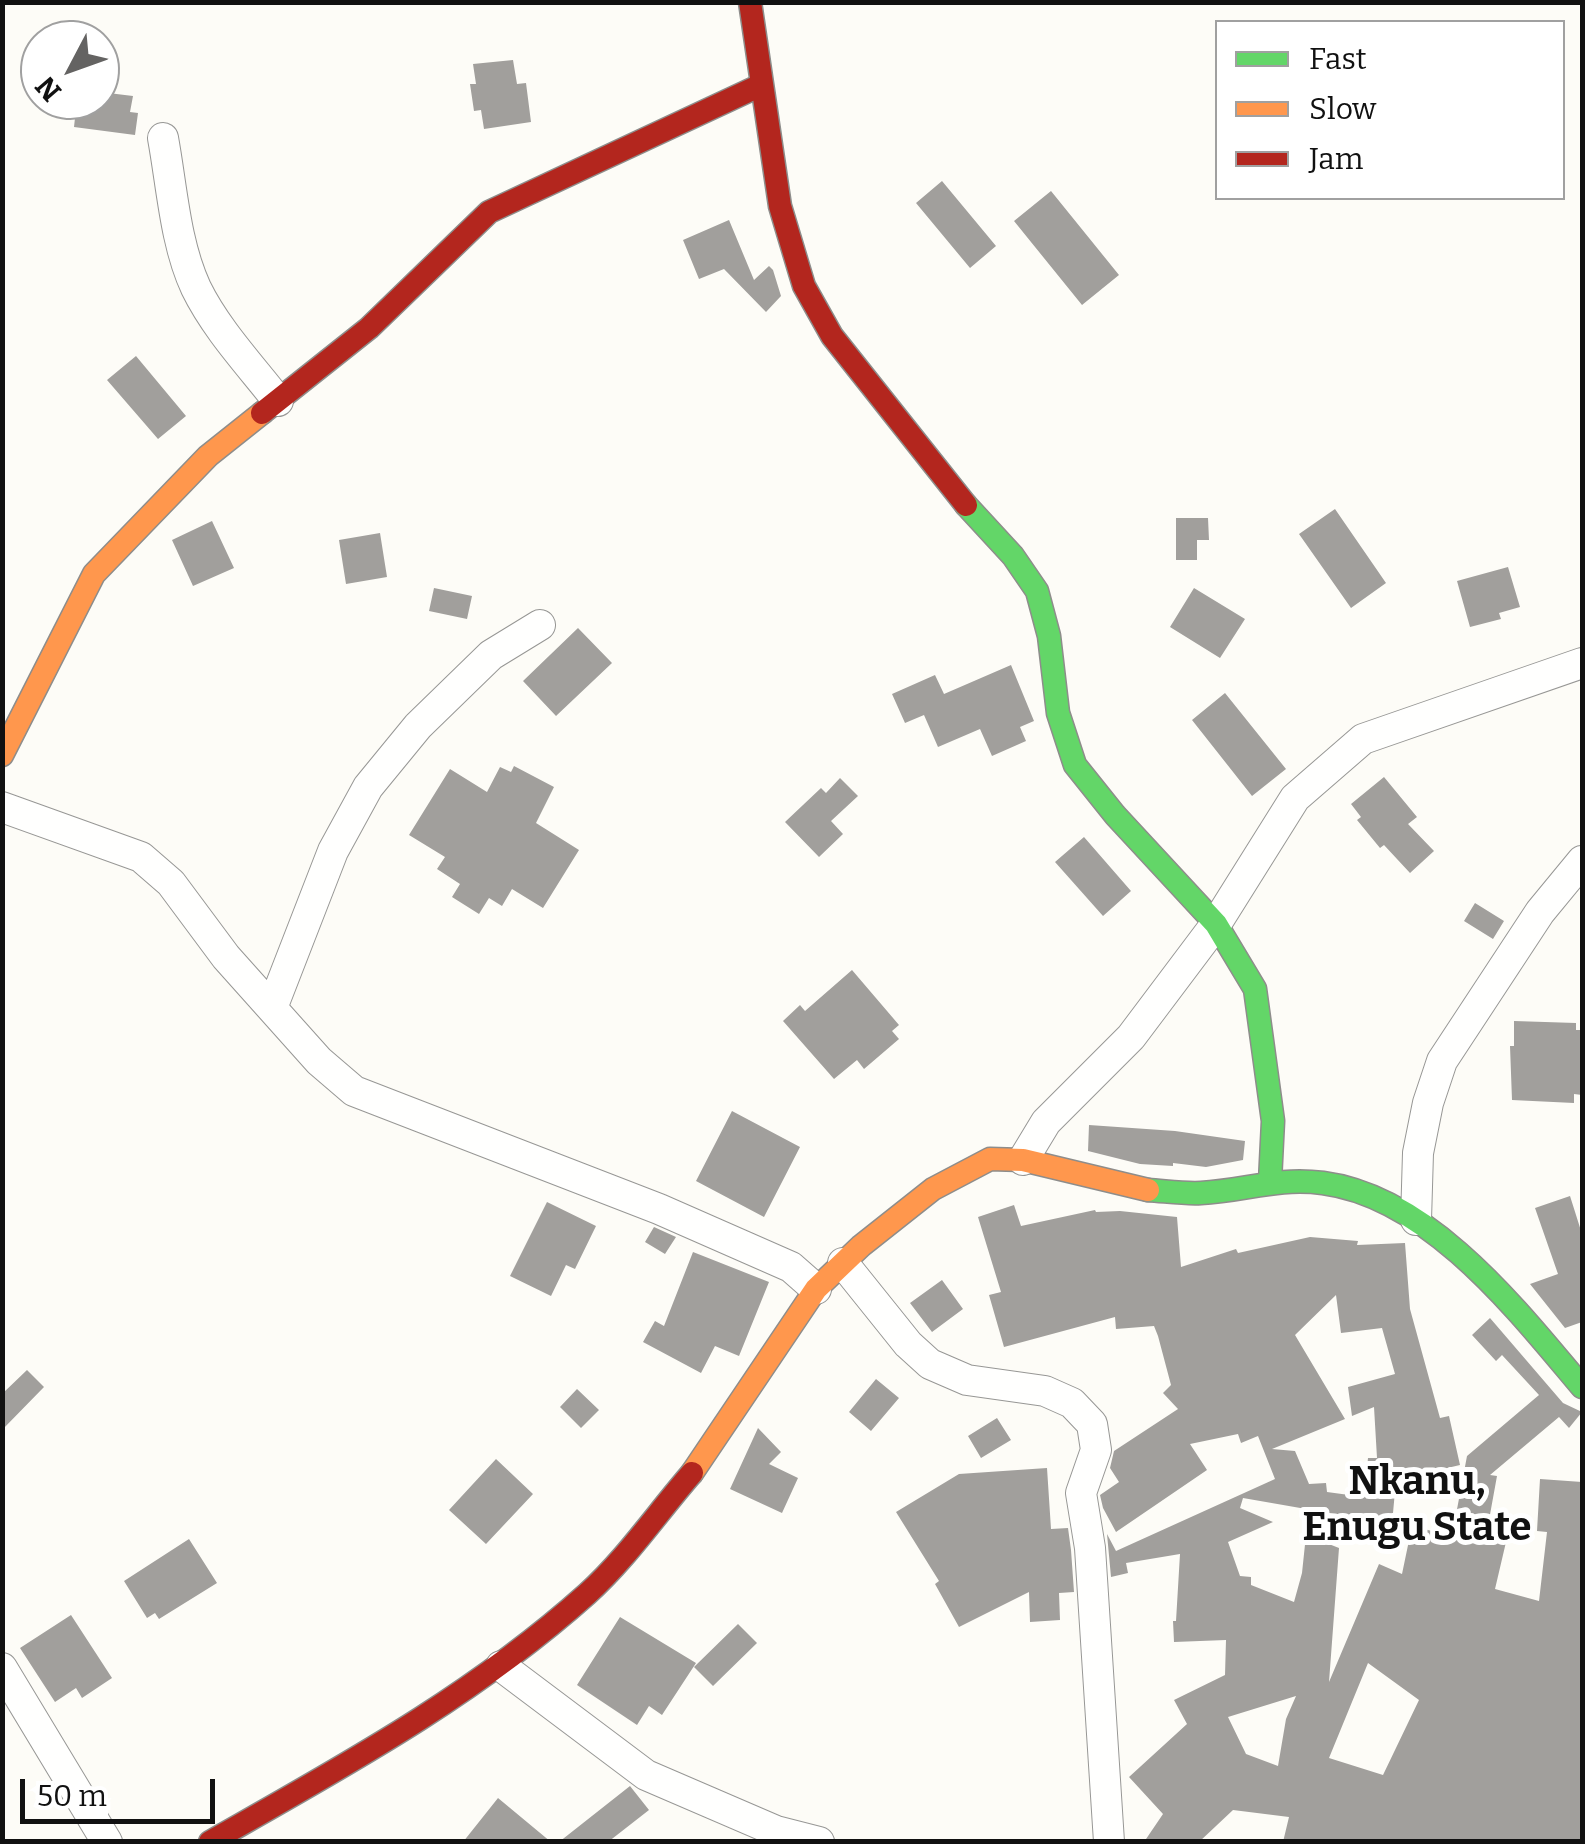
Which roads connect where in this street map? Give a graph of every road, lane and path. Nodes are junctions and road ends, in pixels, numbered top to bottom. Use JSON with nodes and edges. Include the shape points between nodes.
{"nodes":[{"id":1,"x":750,"y":2,"type":"edge"},
{"id":2,"x":761,"y":85,"type":"junction"},
{"id":3,"x":163,"y":138,"type":"dead end"},
{"id":4,"x":278,"y":401,"type":"junction"},
{"id":5,"x":540,"y":625,"type":"dead end"},
{"id":6,"x":1582,"y":663,"type":"edge"},
{"id":7,"x":2,"y":755,"type":"edge"},
{"id":8,"x":2,"y":807,"type":"edge"},
{"id":9,"x":1582,"y":861,"type":"edge"},
{"id":10,"x":1216,"y":924,"type":"junction"},
{"id":11,"x":272,"y":1008,"type":"junction"},
{"id":12,"x":1023,"y":1160,"type":"junction"},
{"id":13,"x":1270,"y":1181,"type":"junction"},
{"id":14,"x":1416,"y":1220,"type":"junction"},
{"id":15,"x":843,"y":1263,"type":"junction"},
{"id":16,"x":816,"y":1289,"type":"junction"},
{"id":17,"x":1582,"y":1387,"type":"edge"},
{"id":18,"x":501,"y":1666,"type":"junction"},
{"id":19,"x":2,"y":1668,"type":"edge"},
{"id":20,"x":108,"y":1842,"type":"edge"},
{"id":21,"x":210,"y":1842,"type":"edge"},
{"id":22,"x":819,"y":1842,"type":"edge"},
{"id":23,"x":1109,"y":1842,"type":"edge"}],
"edges":[{"from":1,"to":2,"type":"street"},
{"from":2,"to":4,"type":"street","via":[[489,212],[369,328]]},
{"from":2,"to":10,"type":"street","via":[[780,206],[804,286],[832,336],[896,420],[1037,591],[1058,713],[1076,765]]},
{"from":3,"to":4,"type":"street","via":[[184,258],[197,291]]},
{"from":4,"to":7,"type":"street","via":[[208,456],[94,574]]},
{"from":5,"to":11,"type":"street","via":[[492,655],[368,786],[333,851]]},
{"from":6,"to":10,"type":"street","via":[[1363,739],[1295,798]]},
{"from":8,"to":11,"type":"street","via":[[141,858],[171,884]]},
{"from":9,"to":14,"type":"street","via":[[1540,912],[1442,1061],[1418,1153]]},
{"from":10,"to":12,"type":"street","via":[[1132,1037],[1046,1122]]},
{"from":10,"to":13,"type":"street","via":[[1255,989],[1272,1122]]},
{"from":11,"to":16,"type":"street","via":[[354,1092],[659,1209],[790,1267]]},
{"from":12,"to":13,"type":"street","via":[[1136,1189],[1202,1193]]},
{"from":12,"to":15,"type":"street","via":[[990,1159],[968,1168]]},
{"from":13,"to":14,"type":"street","via":[[1325,1184]]},
{"from":14,"to":17,"type":"street","via":[[1500,1291]]},
{"from":15,"to":16,"type":"street"},
{"from":15,"to":23,"type":"street","via":[[930,1364],[967,1380],[1044,1391],[1072,1403],[1092,1424],[1096,1450],[1081,1493]]},
{"from":16,"to":18,"type":"street","via":[[705,1458],[644,1533]]},
{"from":18,"to":21,"type":"street","via":[[406,1730]]},
{"from":18,"to":22,"type":"street","via":[[646,1776],[776,1831]]},
{"from":19,"to":20,"type":"street"}]}
